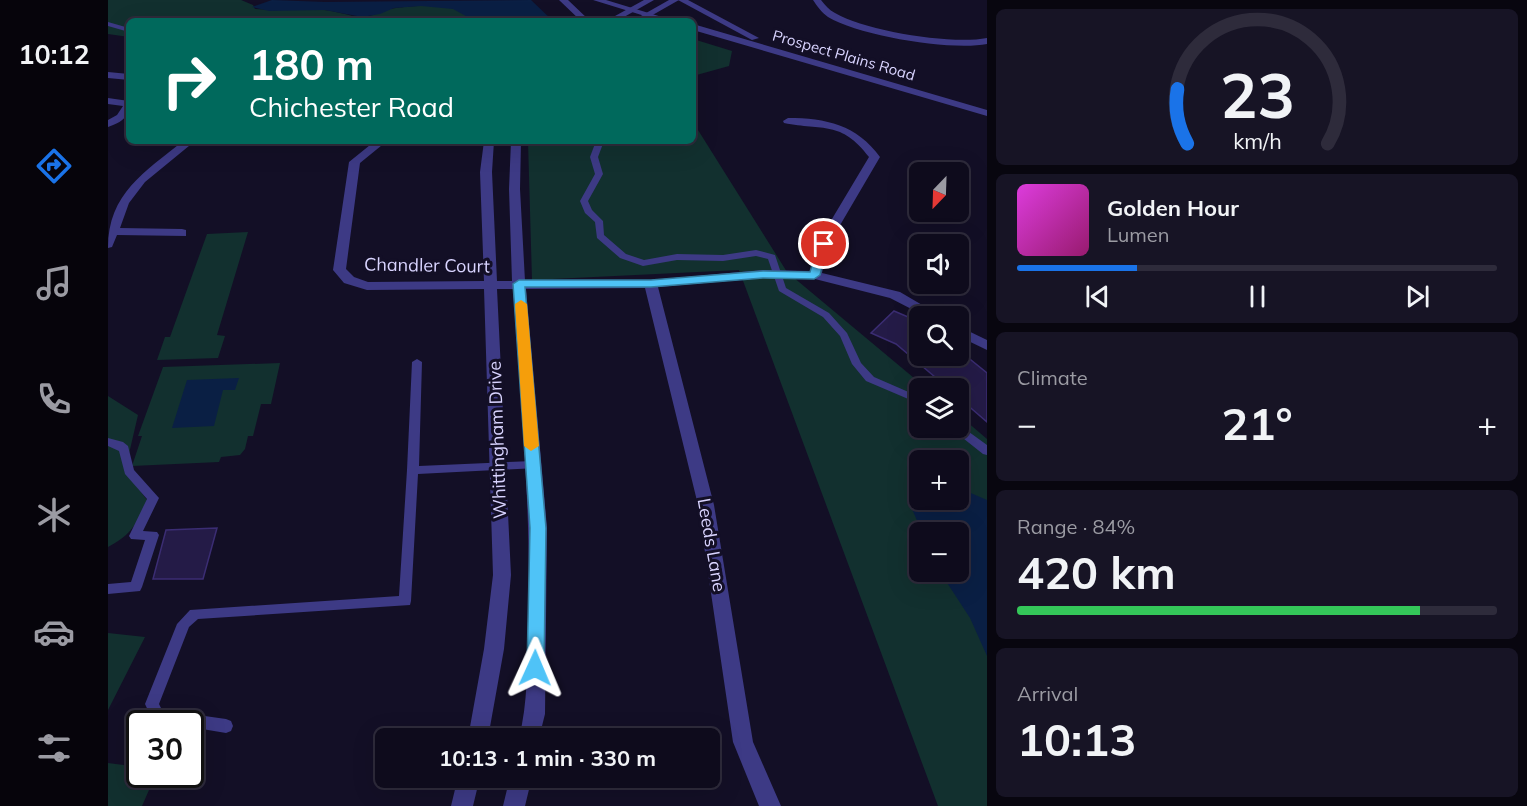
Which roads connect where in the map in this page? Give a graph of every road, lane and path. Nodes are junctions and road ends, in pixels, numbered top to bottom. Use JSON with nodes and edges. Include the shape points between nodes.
{"nodes":[{"id":1,"x":563,"y":0,"type":"edge"},
{"id":2,"x":597,"y":0,"type":"edge"},
{"id":3,"x":650,"y":0,"type":"edge"},
{"id":4,"x":675,"y":0,"type":"edge"},
{"id":5,"x":682,"y":0,"type":"edge"},
{"id":6,"x":817,"y":0,"type":"edge"},
{"id":7,"x":631,"y":10,"type":"junction"},
{"id":8,"x":648,"y":15,"type":"junction"},
{"id":9,"x":583,"y":18,"type":"edge"},
{"id":10,"x":616,"y":18,"type":"edge"},
{"id":11,"x":642,"y":18,"type":"edge"},
{"id":12,"x":660,"y":18,"type":"edge"},
{"id":13,"x":108,"y":24,"type":"edge"},
{"id":14,"x":696,"y":28,"type":"edge"},
{"id":15,"x":126,"y":29,"type":"edge"},
{"id":16,"x":696,"y":38,"type":"edge"},
{"id":17,"x":987,"y":41,"type":"edge"},
{"id":18,"x":785,"y":53,"type":"junction"},
{"id":19,"x":108,"y":75,"type":"edge"},
{"id":20,"x":126,"y":77,"type":"edge"},
{"id":21,"x":108,"y":101,"type":"edge"},
{"id":22,"x":126,"y":104,"type":"edge"},
{"id":23,"x":126,"y":108,"type":"edge"},
{"id":24,"x":987,"y":113,"type":"edge"},
{"id":25,"x":788,"y":121,"type":"dead end"},
{"id":26,"x":108,"y":124,"type":"edge"},
{"id":27,"x":186,"y":144,"type":"edge"},
{"id":28,"x":378,"y":144,"type":"edge"},
{"id":29,"x":489,"y":144,"type":"edge"},
{"id":30,"x":516,"y":144,"type":"edge"},
{"id":31,"x":599,"y":144,"type":"edge"},
{"id":32,"x":112,"y":227,"type":"edge"},
{"id":33,"x":182,"y":233,"type":"dead end"},
{"id":34,"x":108,"y":244,"type":"edge"},
{"id":35,"x":777,"y":274,"type":"junction"},
{"id":36,"x":814,"y":275,"type":"junction"},
{"id":37,"x":490,"y":284,"type":"junction"},
{"id":38,"x":519,"y":284,"type":"junction"},
{"id":39,"x":651,"y":284,"type":"junction"},
{"id":40,"x":914,"y":306,"type":"edge"},
{"id":41,"x":969,"y":336,"type":"edge"},
{"id":42,"x":987,"y":346,"type":"edge"},
{"id":43,"x":417,"y":362,"type":"dead end"},
{"id":44,"x":909,"y":397,"type":"edge"},
{"id":45,"x":969,"y":437,"type":"edge"},
{"id":46,"x":108,"y":442,"type":"edge"},
{"id":47,"x":987,"y":451,"type":"edge"},
{"id":48,"x":533,"y":465,"type":"junction"},
{"id":49,"x":499,"y":466,"type":"junction"},
{"id":50,"x":413,"y":470,"type":"junction"},
{"id":51,"x":108,"y":589,"type":"edge"},
{"id":52,"x":226,"y":726,"type":"dead end"},
{"id":53,"x":480,"y":728,"type":"edge"},
{"id":54,"x":531,"y":728,"type":"edge"},
{"id":55,"x":466,"y":788,"type":"edge"},
{"id":56,"x":518,"y":788,"type":"edge"},
{"id":57,"x":462,"y":806,"type":"edge"},
{"id":58,"x":514,"y":806,"type":"edge"},
{"id":59,"x":770,"y":806,"type":"edge"}],
"edges":[{"from":1,"to":9,"type":"street"},
{"from":2,"to":7,"type":"street"},
{"from":3,"to":7,"type":"street"},
{"from":4,"to":8,"type":"street"},
{"from":5,"to":18,"type":"street"},
{"from":6,"to":17,"type":"street","via":[[829,14],[844,21],[913,39],[971,45]]},
{"from":7,"to":8,"type":"street"},
{"from":7,"to":10,"type":"street"},
{"from":8,"to":11,"type":"street"},
{"from":8,"to":12,"type":"street"},
{"from":13,"to":15,"type":"lane"},
{"from":14,"to":18,"type":"street","name":"Prospect Plains Road"},
{"from":16,"to":18,"type":"street"},
{"from":18,"to":24,"type":"street","name":"Prospect Plains Road"},
{"from":19,"to":20,"type":"street"},
{"from":21,"to":22,"type":"street"},
{"from":23,"to":26,"type":"street","via":[[116,122]]},
{"from":25,"to":36,"type":"street","via":[[816,121],[843,128],[863,140],[874,158],[824,244]]},
{"from":27,"to":32,"type":"street","via":[[141,180],[123,203]]},
{"from":28,"to":37,"type":"street","name":"Chandler Court","via":[[355,162],[339,270],[349,280],[367,286]]},
{"from":29,"to":37,"type":"street","name":"Whittingham Drive"},
{"from":30,"to":38,"type":"street","name":"Whittingham Drive"},
{"from":31,"to":35,"type":"lane","via":[[594,157],[599,174],[584,201],[599,221],[600,236],[610,247],[643,263],[677,257],[765,254],[775,260]]},
{"from":32,"to":33,"type":"street"},
{"from":32,"to":34,"type":"street"},
{"from":35,"to":36,"type":"street","name":"Chandler Court"},
{"from":35,"to":39,"type":"street","name":"Chandler Court"},
{"from":35,"to":44,"type":"lane","via":[[782,289],[806,301],[835,324],[862,373]]},
{"from":36,"to":40,"type":"street","name":"Chandler Court","via":[[895,296]]},
{"from":37,"to":38,"type":"street","name":"Chandler Court"},
{"from":37,"to":49,"type":"street","name":"Whittingham Drive"},
{"from":38,"to":39,"type":"street","name":"Chandler Court"},
{"from":38,"to":48,"type":"street","name":"Whittingham Drive"},
{"from":39,"to":59,"type":"street","name":"Leeds Lane","via":[[706,505],[743,742]]},
{"from":41,"to":42,"type":"street"},
{"from":43,"to":50,"type":"lane"},
{"from":45,"to":47,"type":"lane"},
{"from":46,"to":51,"type":"lane","via":[[119,444],[124,450],[129,471],[153,498],[135,536],[153,535],[136,587]]},
{"from":48,"to":49,"type":"lane"},
{"from":48,"to":54,"type":"street","name":"Whittingham Drive","via":[[538,528]]},
{"from":49,"to":50,"type":"lane"},
{"from":49,"to":53,"type":"street","name":"Whittingham Drive","via":[[502,575]]},
{"from":50,"to":52,"type":"lane","via":[[405,602],[195,614],[184,624],[152,704],[158,716]]},
{"from":55,"to":57,"type":"street"},
{"from":56,"to":58,"type":"street"}]}
